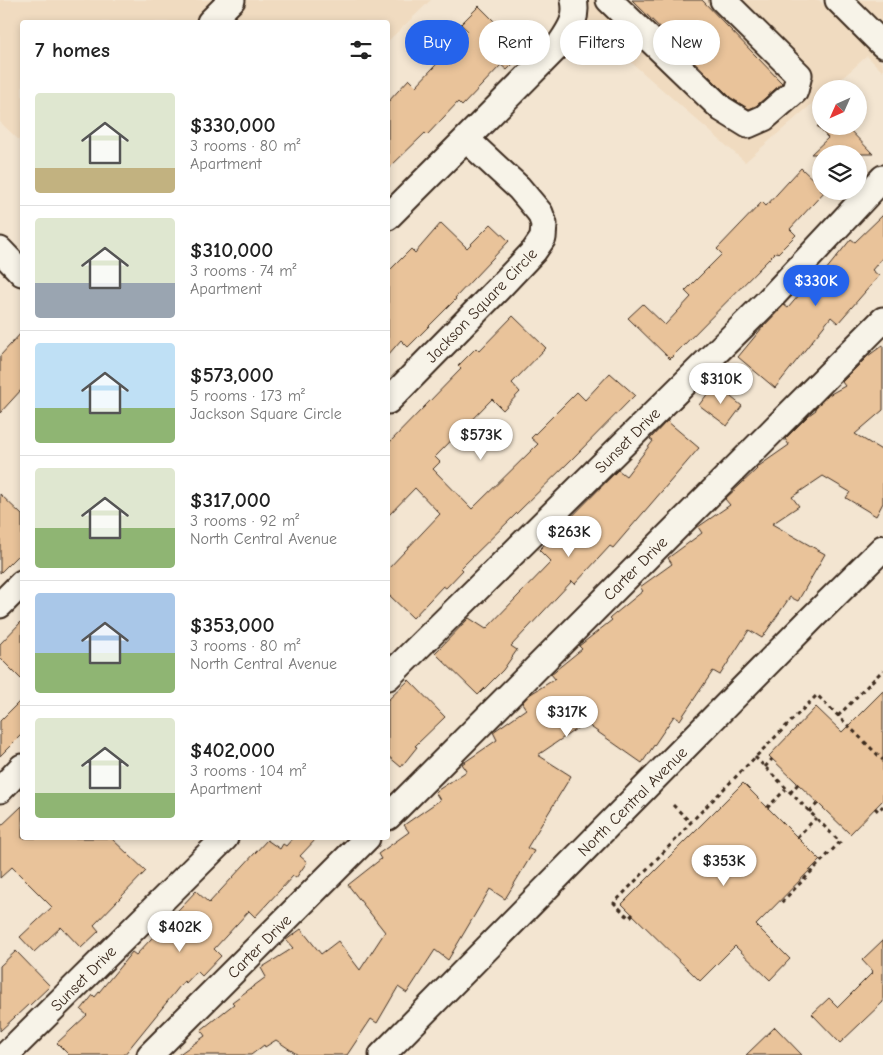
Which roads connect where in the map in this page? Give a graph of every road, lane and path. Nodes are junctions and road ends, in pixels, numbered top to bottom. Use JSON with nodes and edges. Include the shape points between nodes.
{"nodes":[{"id":1,"x":232,"y":0,"type":"edge"},
{"id":2,"x":574,"y":0,"type":"edge"},
{"id":3,"x":609,"y":0,"type":"edge"},
{"id":4,"x":723,"y":0,"type":"edge"},
{"id":5,"x":838,"y":0,"type":"edge"},
{"id":6,"x":212,"y":20,"type":"edge"},
{"id":7,"x":883,"y":45,"type":"edge"},
{"id":8,"x":466,"y":139,"type":"junction"},
{"id":9,"x":883,"y":178,"type":"edge"},
{"id":10,"x":390,"y":215,"type":"edge"},
{"id":11,"x":0,"y":250,"type":"edge"},
{"id":12,"x":20,"y":271,"type":"edge"},
{"id":13,"x":883,"y":320,"type":"edge"},
{"id":14,"x":390,"y":399,"type":"edge"},
{"id":15,"x":883,"y":548,"type":"edge"},
{"id":16,"x":20,"y":585,"type":"edge"},
{"id":17,"x":0,"y":605,"type":"edge"},
{"id":18,"x":883,"y":670,"type":"edge"},
{"id":19,"x":390,"y":675,"type":"edge"},
{"id":20,"x":838,"y":716,"type":"junction"},
{"id":21,"x":755,"y":757,"type":"junction"},
{"id":22,"x":772,"y":759,"type":"dead end"},
{"id":23,"x":883,"y":760,"type":"edge"},
{"id":24,"x":764,"y":767,"type":"junction"},
{"id":25,"x":20,"y":769,"type":"edge"},
{"id":26,"x":798,"y":784,"type":"dead end"},
{"id":27,"x":786,"y":789,"type":"junction"},
{"id":28,"x":0,"y":790,"type":"edge"},
{"id":29,"x":790,"y":793,"type":"junction"},
{"id":30,"x":818,"y":803,"type":"dead end"},
{"id":31,"x":673,"y":805,"type":"dead end"},
{"id":32,"x":883,"y":806,"type":"edge"},
{"id":33,"x":767,"y":808,"type":"dead end"},
{"id":34,"x":875,"y":808,"type":"dead end"},
{"id":35,"x":809,"y":812,"type":"junction"},
{"id":36,"x":390,"y":815,"type":"edge"},
{"id":37,"x":816,"y":818,"type":"junction"},
{"id":38,"x":690,"y":822,"type":"junction"},
{"id":39,"x":797,"y":837,"type":"dead end"},
{"id":40,"x":223,"y":840,"type":"edge"},
{"id":41,"x":365,"y":840,"type":"edge"},
{"id":42,"x":779,"y":905,"type":"dead end"},
{"id":43,"x":633,"y":914,"type":"dead end"},
{"id":44,"x":6,"y":1055,"type":"edge"},
{"id":45,"x":150,"y":1055,"type":"edge"},
{"id":46,"x":382,"y":1055,"type":"edge"}],
"edges":[{"from":1,"to":6,"type":"street"},
{"from":2,"to":8,"type":"street","via":[[576,11],[572,27],[560,44]]},
{"from":3,"to":4,"type":"street","via":[[722,109],[748,125],[764,118],[794,91],[799,75]]},
{"from":5,"to":7,"type":"street"},
{"from":8,"to":10,"type":"street"},
{"from":8,"to":14,"type":"street","name":"Jackson Square Circle","via":[[519,188],[540,213],[544,224],[543,238],[498,290]]},
{"from":9,"to":19,"type":"street","name":"Sunset Drive","via":[[768,300]]},
{"from":11,"to":12,"type":"street"},
{"from":13,"to":36,"type":"street","name":"Carter Drive"},
{"from":15,"to":46,"type":"street","name":"North Central Avenue"},
{"from":16,"to":17,"type":"street"},
{"from":18,"to":20,"type":"path"},
{"from":20,"to":21,"type":"path","via":[[817,695]]},
{"from":20,"to":23,"type":"path"},
{"from":21,"to":24,"type":"path"},
{"from":21,"to":38,"type":"path"},
{"from":22,"to":24,"type":"path"},
{"from":24,"to":27,"type":"path"},
{"from":25,"to":28,"type":"street"},
{"from":26,"to":29,"type":"path"},
{"from":27,"to":29,"type":"path"},
{"from":27,"to":33,"type":"path"},
{"from":29,"to":35,"type":"path"},
{"from":30,"to":35,"type":"path"},
{"from":31,"to":38,"type":"path"},
{"from":32,"to":34,"type":"path","via":[[878,811]]},
{"from":35,"to":37,"type":"path"},
{"from":37,"to":39,"type":"path"},
{"from":37,"to":42,"type":"path","via":[[840,842]]},
{"from":38,"to":43,"type":"path","via":[[614,903],[629,918]]},
{"from":40,"to":44,"type":"street","name":"Sunset Drive"},
{"from":41,"to":45,"type":"street","name":"Carter Drive"}]}
